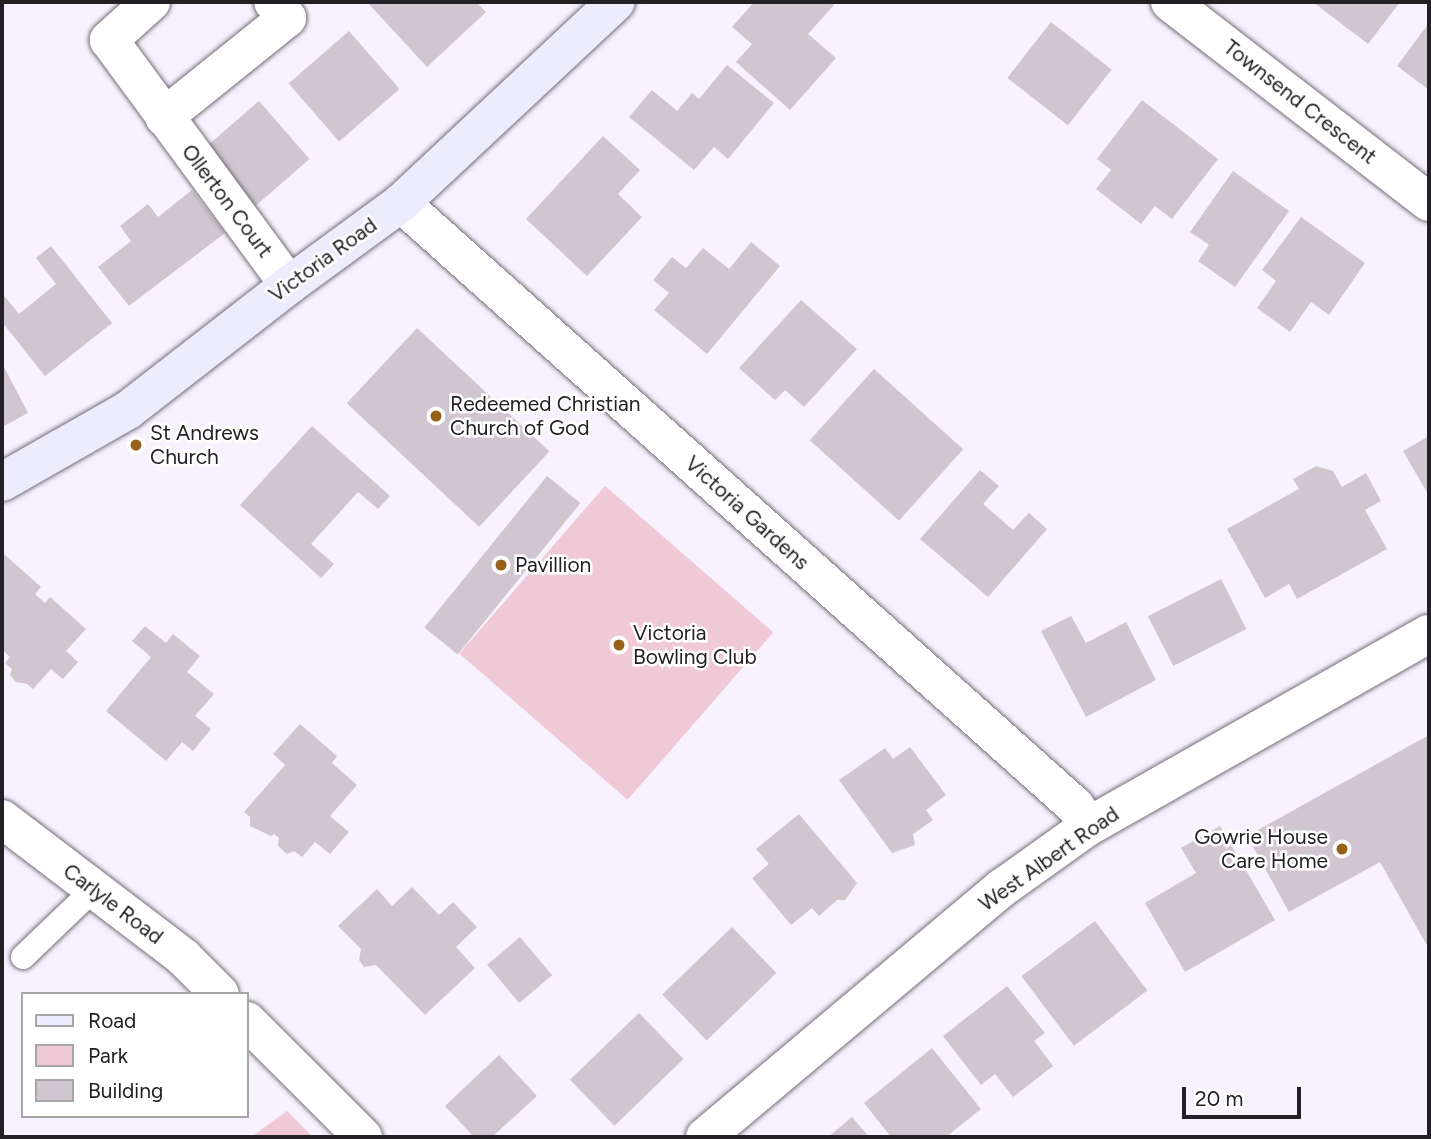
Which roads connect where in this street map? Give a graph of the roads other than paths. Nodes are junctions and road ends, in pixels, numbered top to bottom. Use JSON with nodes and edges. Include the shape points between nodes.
{"nodes":[{"id":1,"x":151,"y":2,"type":"edge"},
{"id":2,"x":273,"y":2,"type":"edge"},
{"id":3,"x":615,"y":2,"type":"edge"},
{"id":4,"x":1170,"y":2,"type":"edge"},
{"id":5,"x":164,"y":117,"type":"junction"},
{"id":6,"x":1429,"y":202,"type":"edge"},
{"id":7,"x":401,"y":203,"type":"junction"},
{"id":8,"x":289,"y":285,"type":"junction"},
{"id":9,"x":2,"y":482,"type":"edge"},
{"id":10,"x":1429,"y":634,"type":"edge"},
{"id":11,"x":2,"y":819,"type":"edge"},
{"id":12,"x":1089,"y":826,"type":"junction"},
{"id":13,"x":94,"y":889,"type":"junction"},
{"id":14,"x":23,"y":957,"type":"dead end"},
{"id":15,"x":218,"y":992,"type":"edge"},
{"id":16,"x":248,"y":1022,"type":"edge"},
{"id":17,"x":363,"y":1137,"type":"edge"},
{"id":18,"x":705,"y":1137,"type":"edge"}],
"edges":[{"from":1,"to":5,"type":"street","name":"Ollerton Court","via":[[109,40]]},
{"from":2,"to":5,"type":"street","via":[[286,18]]},
{"from":3,"to":7,"type":"main road","name":"Victoria Road"},
{"from":4,"to":6,"type":"street","name":"Townsend Crescent"},
{"from":5,"to":8,"type":"street","name":"Ollerton Court"},
{"from":7,"to":8,"type":"main road","name":"Victoria Road"},
{"from":7,"to":12,"type":"street","name":"Victoria Gardens","via":[[1074,806]]},
{"from":8,"to":9,"type":"main road","name":"Victoria Road","via":[[128,410]]},
{"from":10,"to":12,"type":"street","name":"West Albert Road"},
{"from":11,"to":13,"type":"street","name":"Carlyle Road"},
{"from":12,"to":18,"type":"street","name":"West Albert Road","via":[[1002,888]]},
{"from":13,"to":14,"type":"lane"},
{"from":13,"to":15,"type":"street","name":"Carlyle Road","via":[[183,957]]},
{"from":16,"to":17,"type":"street"}]}
